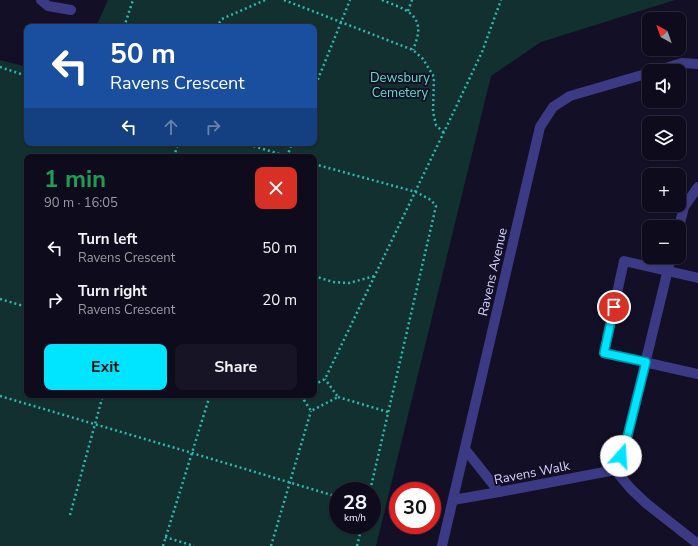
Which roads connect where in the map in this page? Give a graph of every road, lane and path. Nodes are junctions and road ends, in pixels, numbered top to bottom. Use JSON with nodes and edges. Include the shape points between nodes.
{"nodes":[{"id":1,"x":41,"y":0,"type":"edge"},
{"id":2,"x":133,"y":0,"type":"edge"},
{"id":3,"x":265,"y":0,"type":"edge"},
{"id":4,"x":284,"y":0,"type":"edge"},
{"id":5,"x":350,"y":0,"type":"edge"},
{"id":6,"x":382,"y":0,"type":"edge"},
{"id":7,"x":412,"y":0,"type":"edge"},
{"id":8,"x":501,"y":0,"type":"edge"},
{"id":9,"x":71,"y":10,"type":"dead end"},
{"id":10,"x":408,"y":11,"type":"junction"},
{"id":11,"x":342,"y":22,"type":"junction"},
{"id":12,"x":125,"y":24,"type":"edge"},
{"id":13,"x":218,"y":24,"type":"edge"},
{"id":14,"x":413,"y":50,"type":"junction"},
{"id":15,"x":679,"y":64,"type":"edge"},
{"id":16,"x":698,"y":64,"type":"edge"},
{"id":17,"x":0,"y":67,"type":"edge"},
{"id":18,"x":24,"y":75,"type":"edge"},
{"id":19,"x":642,"y":75,"type":"edge"},
{"id":20,"x":317,"y":82,"type":"edge"},
{"id":21,"x":444,"y":133,"type":"junction"},
{"id":22,"x":253,"y":146,"type":"edge"},
{"id":23,"x":279,"y":154,"type":"edge"},
{"id":24,"x":317,"y":165,"type":"edge"},
{"id":25,"x":698,"y":187,"type":"edge"},
{"id":26,"x":416,"y":192,"type":"junction"},
{"id":27,"x":681,"y":220,"type":"edge"},
{"id":28,"x":670,"y":264,"type":"edge"},
{"id":29,"x":668,"y":271,"type":"junction"},
{"id":30,"x":375,"y":276,"type":"junction"},
{"id":31,"x":317,"y":277,"type":"edge"},
{"id":32,"x":698,"y":278,"type":"edge"},
{"id":33,"x":0,"y":299,"type":"edge"},
{"id":34,"x":24,"y":306,"type":"edge"},
{"id":35,"x":646,"y":362,"type":"junction"},
{"id":36,"x":698,"y":374,"type":"edge"},
{"id":37,"x":325,"y":379,"type":"junction"},
{"id":38,"x":317,"y":383,"type":"edge"},
{"id":39,"x":0,"y":396,"type":"edge"},
{"id":40,"x":338,"y":397,"type":"junction"},
{"id":41,"x":102,"y":398,"type":"edge"},
{"id":42,"x":209,"y":398,"type":"edge"},
{"id":43,"x":304,"y":398,"type":"edge"},
{"id":44,"x":311,"y":411,"type":"junction"},
{"id":45,"x":388,"y":412,"type":"junction"},
{"id":46,"x":95,"y":424,"type":"junction"},
{"id":47,"x":465,"y":449,"type":"junction"},
{"id":48,"x":192,"y":452,"type":"junction"},
{"id":49,"x":615,"y":470,"type":"junction"},
{"id":50,"x":290,"y":482,"type":"junction"},
{"id":51,"x":372,"y":482,"type":"edge"},
{"id":52,"x":499,"y":492,"type":"junction"},
{"id":53,"x":329,"y":494,"type":"edge"},
{"id":54,"x":453,"y":500,"type":"junction"},
{"id":55,"x":70,"y":515,"type":"dead end"},
{"id":56,"x":360,"y":534,"type":"edge"},
{"id":57,"x":166,"y":538,"type":"junction"},
{"id":58,"x":698,"y":544,"type":"edge"},
{"id":59,"x":163,"y":546,"type":"edge"},
{"id":60,"x":194,"y":546,"type":"edge"},
{"id":61,"x":271,"y":546,"type":"edge"},
{"id":62,"x":357,"y":546,"type":"edge"},
{"id":63,"x":442,"y":546,"type":"edge"}],
"edges":[{"from":1,"to":9,"type":"street","via":[[48,6]]},
{"from":2,"to":12,"type":"path"},
{"from":3,"to":13,"type":"path","via":[[222,18]]},
{"from":4,"to":11,"type":"path"},
{"from":5,"to":11,"type":"path"},
{"from":6,"to":10,"type":"path"},
{"from":7,"to":10,"type":"path"},
{"from":8,"to":21,"type":"path","via":[[482,52]]},
{"from":10,"to":14,"type":"path","via":[[417,20],[418,33]]},
{"from":11,"to":14,"type":"path"},
{"from":11,"to":20,"type":"path"},
{"from":14,"to":21,"type":"path","via":[[423,59],[434,77],[433,112],[436,125]]},
{"from":15,"to":16,"type":"street"},
{"from":17,"to":18,"type":"path"},
{"from":19,"to":47,"type":"street","name":"Ravens Avenue","via":[[570,96],[553,107],[540,127]]},
{"from":21,"to":26,"type":"path"},
{"from":22,"to":23,"type":"path"},
{"from":24,"to":26,"type":"path"},
{"from":25,"to":27,"type":"street","via":[[684,207]]},
{"from":26,"to":30,"type":"path"},
{"from":26,"to":45,"type":"path","via":[[431,200],[436,206]]},
{"from":28,"to":29,"type":"street"},
{"from":29,"to":32,"type":"street"},
{"from":29,"to":35,"type":"street"},
{"from":29,"to":35,"type":"street","via":[[624,261],[604,353]]},
{"from":30,"to":31,"type":"path","via":[[349,283]]},
{"from":30,"to":37,"type":"path"},
{"from":33,"to":34,"type":"path"},
{"from":35,"to":36,"type":"street"},
{"from":35,"to":49,"type":"street","via":[[626,442]]},
{"from":37,"to":38,"type":"path"},
{"from":37,"to":40,"type":"path"},
{"from":39,"to":46,"type":"path"},
{"from":40,"to":44,"type":"path"},
{"from":40,"to":45,"type":"path"},
{"from":41,"to":46,"type":"path"},
{"from":42,"to":48,"type":"path"},
{"from":43,"to":44,"type":"path"},
{"from":44,"to":50,"type":"path"},
{"from":45,"to":51,"type":"path"},
{"from":46,"to":48,"type":"path"},
{"from":46,"to":55,"type":"path"},
{"from":47,"to":52,"type":"street"},
{"from":47,"to":54,"type":"street","name":"Ravens Avenue"},
{"from":48,"to":50,"type":"path"},
{"from":48,"to":57,"type":"path"},
{"from":49,"to":52,"type":"street","name":"Ravens Walk"},
{"from":49,"to":58,"type":"street","via":[[642,499]]},
{"from":50,"to":53,"type":"path"},
{"from":50,"to":61,"type":"path"},
{"from":52,"to":54,"type":"street","name":"Ravens Walk"},
{"from":54,"to":63,"type":"street","name":"Ravens Avenue"},
{"from":56,"to":62,"type":"path"},
{"from":57,"to":59,"type":"path"},
{"from":57,"to":60,"type":"path"}]}
